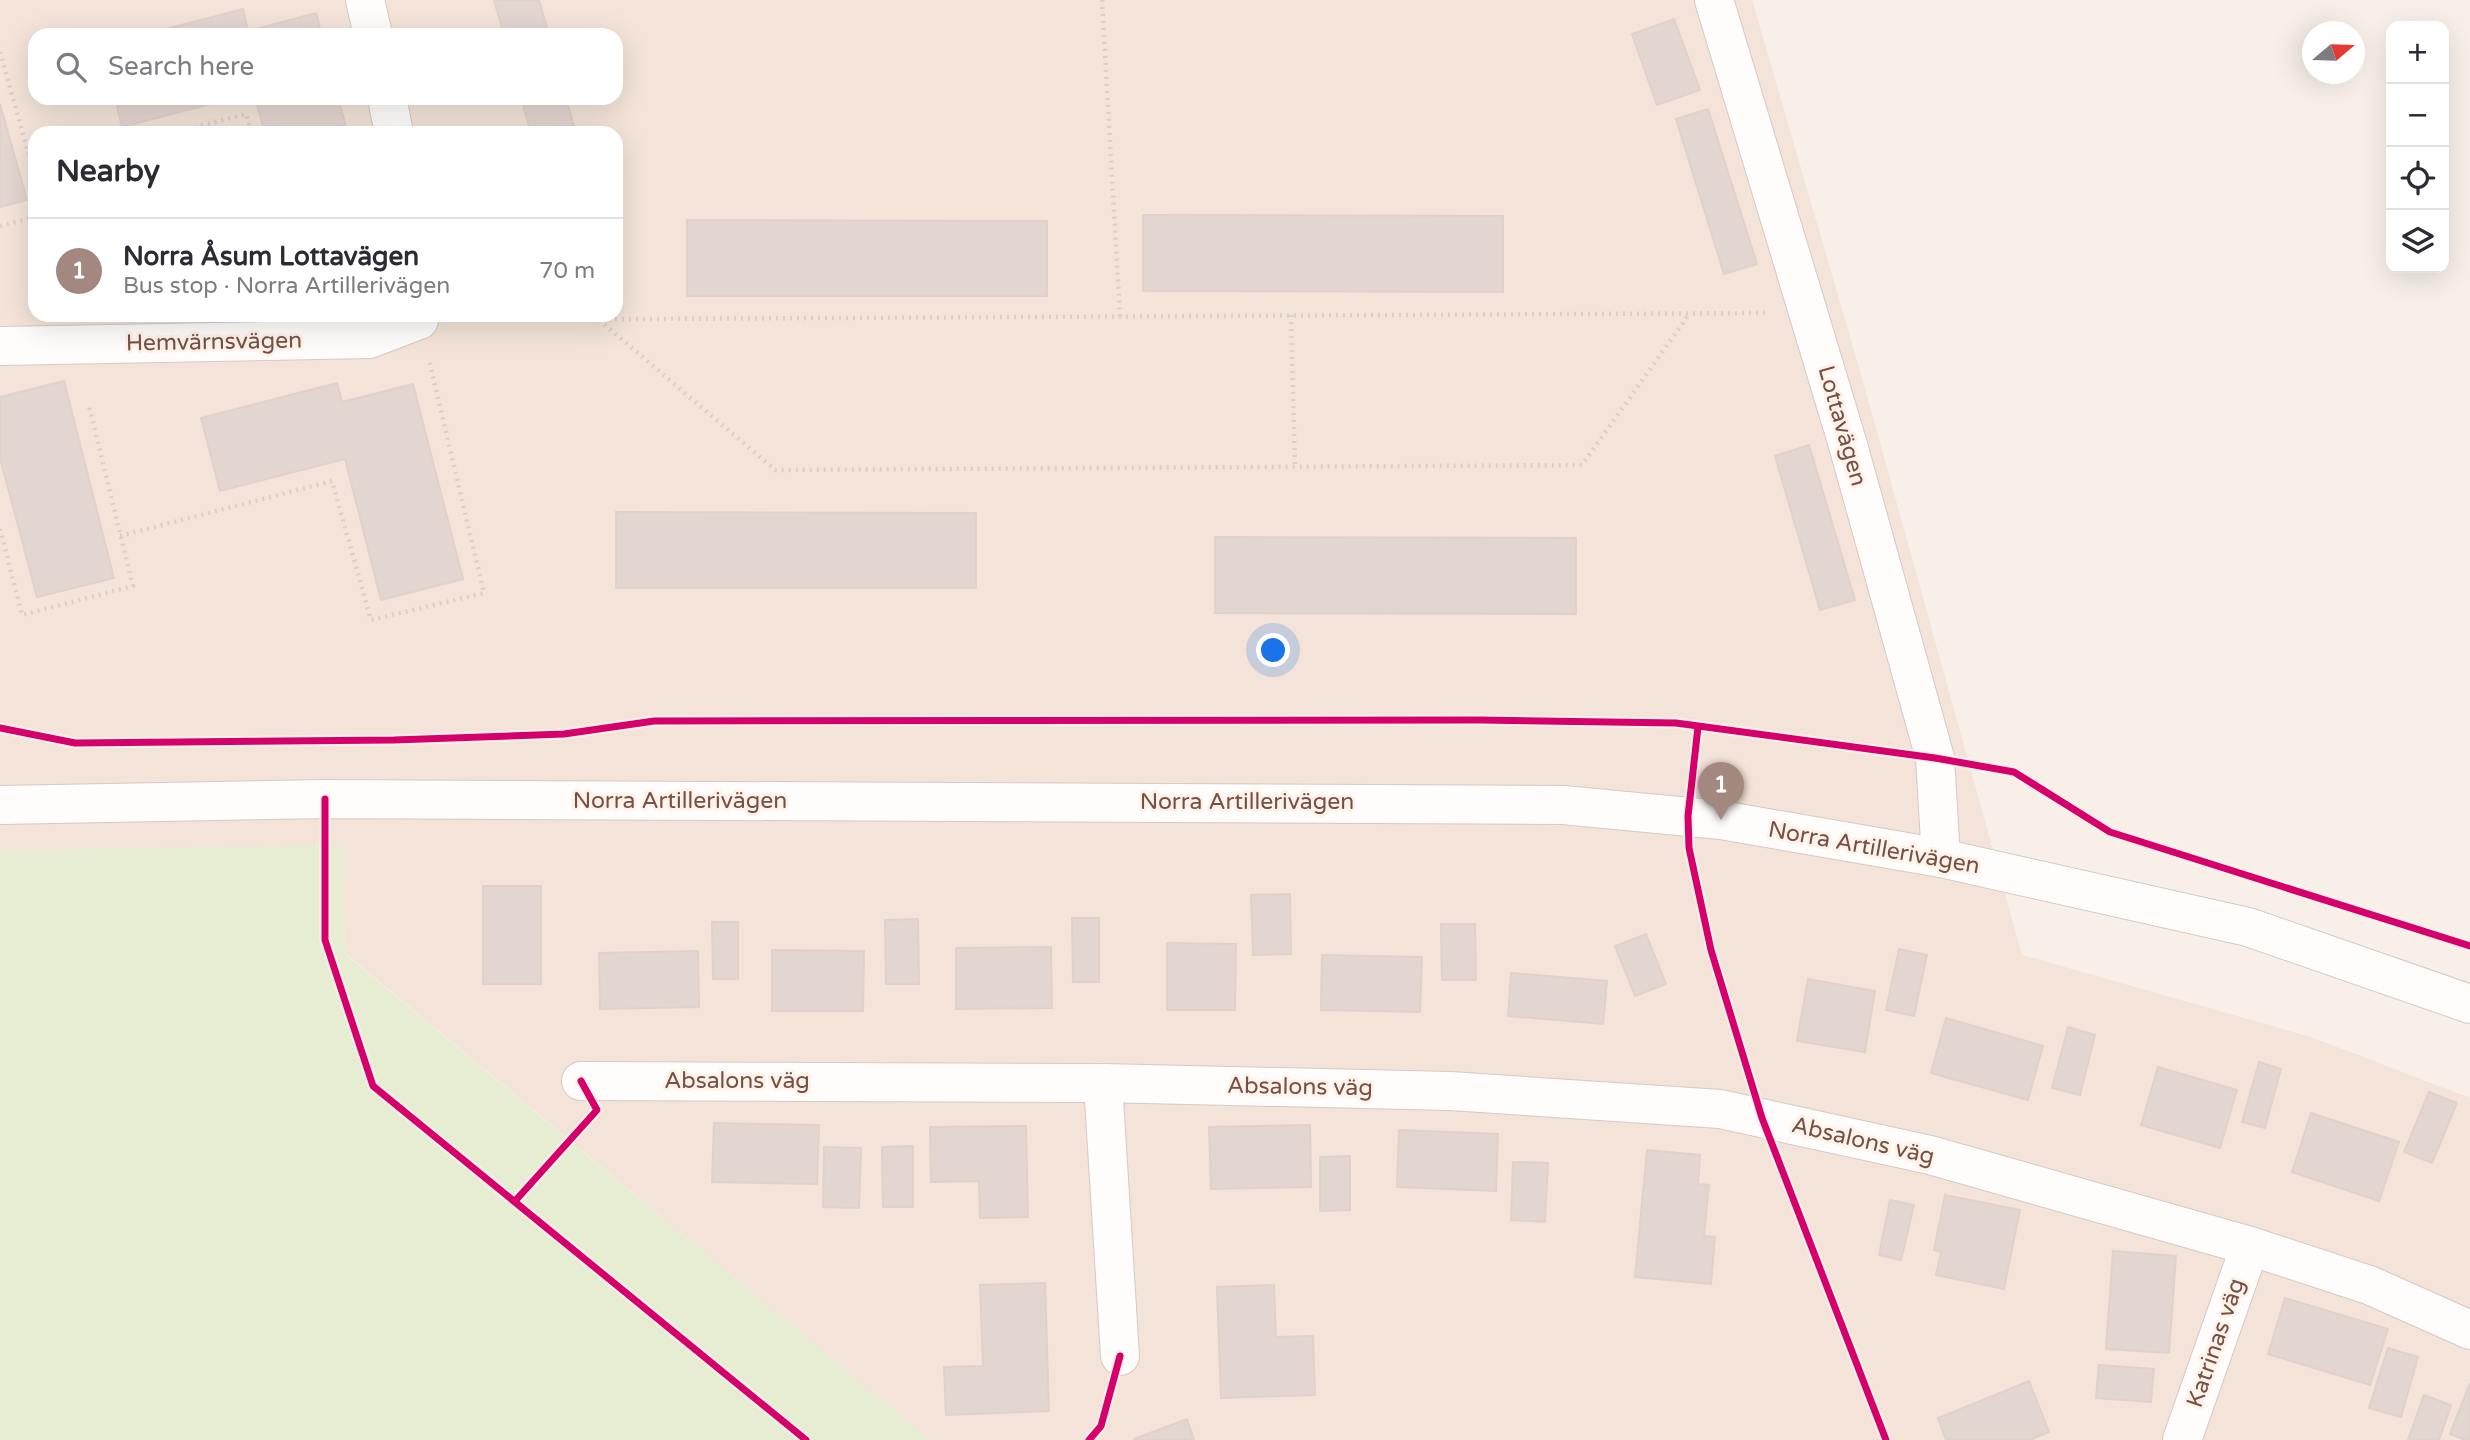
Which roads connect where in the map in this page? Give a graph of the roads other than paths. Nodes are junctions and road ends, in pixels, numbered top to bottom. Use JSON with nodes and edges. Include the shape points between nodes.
{"nodes":[{"id":1,"x":365,"y":0,"type":"edge"},
{"id":2,"x":1714,"y":0,"type":"edge"},
{"id":3,"x":371,"y":28,"type":"edge"},
{"id":4,"x":388,"y":105,"type":"edge"},
{"id":5,"x":393,"y":126,"type":"edge"},
{"id":6,"x":410,"y":322,"type":"edge"},
{"id":7,"x":0,"y":346,"type":"edge"},
{"id":8,"x":0,"y":805,"type":"edge"},
{"id":9,"x":1941,"y":858,"type":"junction"},
{"id":10,"x":2470,"y":1004,"type":"edge"},
{"id":11,"x":582,"y":1081,"type":"dead end"},
{"id":12,"x":1103,"y":1083,"type":"junction"},
{"id":13,"x":2250,"y":1246,"type":"junction"},
{"id":14,"x":2470,"y":1330,"type":"edge"},
{"id":15,"x":1120,"y":1356,"type":"dead end"},
{"id":16,"x":2182,"y":1440,"type":"edge"}],
"edges":[{"from":1,"to":3,"type":"street"},
{"from":2,"to":9,"type":"street","name":"Lottavägen","via":[[1936,758]]},
{"from":4,"to":5,"type":"street"},
{"from":6,"to":7,"type":"street","name":"Hemvärnsvägen","via":[[369,339]]},
{"from":8,"to":9,"type":"street","name":"Norra Artillerivägen","via":[[325,799],[1563,805],[1721,820]]},
{"from":9,"to":10,"type":"street","name":"Norra Artillerivägen","via":[[2248,927]]},
{"from":11,"to":12,"type":"street","name":"Absalons väg"},
{"from":12,"to":13,"type":"street","name":"Absalons väg","via":[[1450,1091],[1720,1109],[1930,1155]]},
{"from":12,"to":15,"type":"street"},
{"from":13,"to":14,"type":"street","name":"Absalons väg","via":[[2369,1285]]},
{"from":13,"to":16,"type":"street","name":"Katrinas väg"}]}
